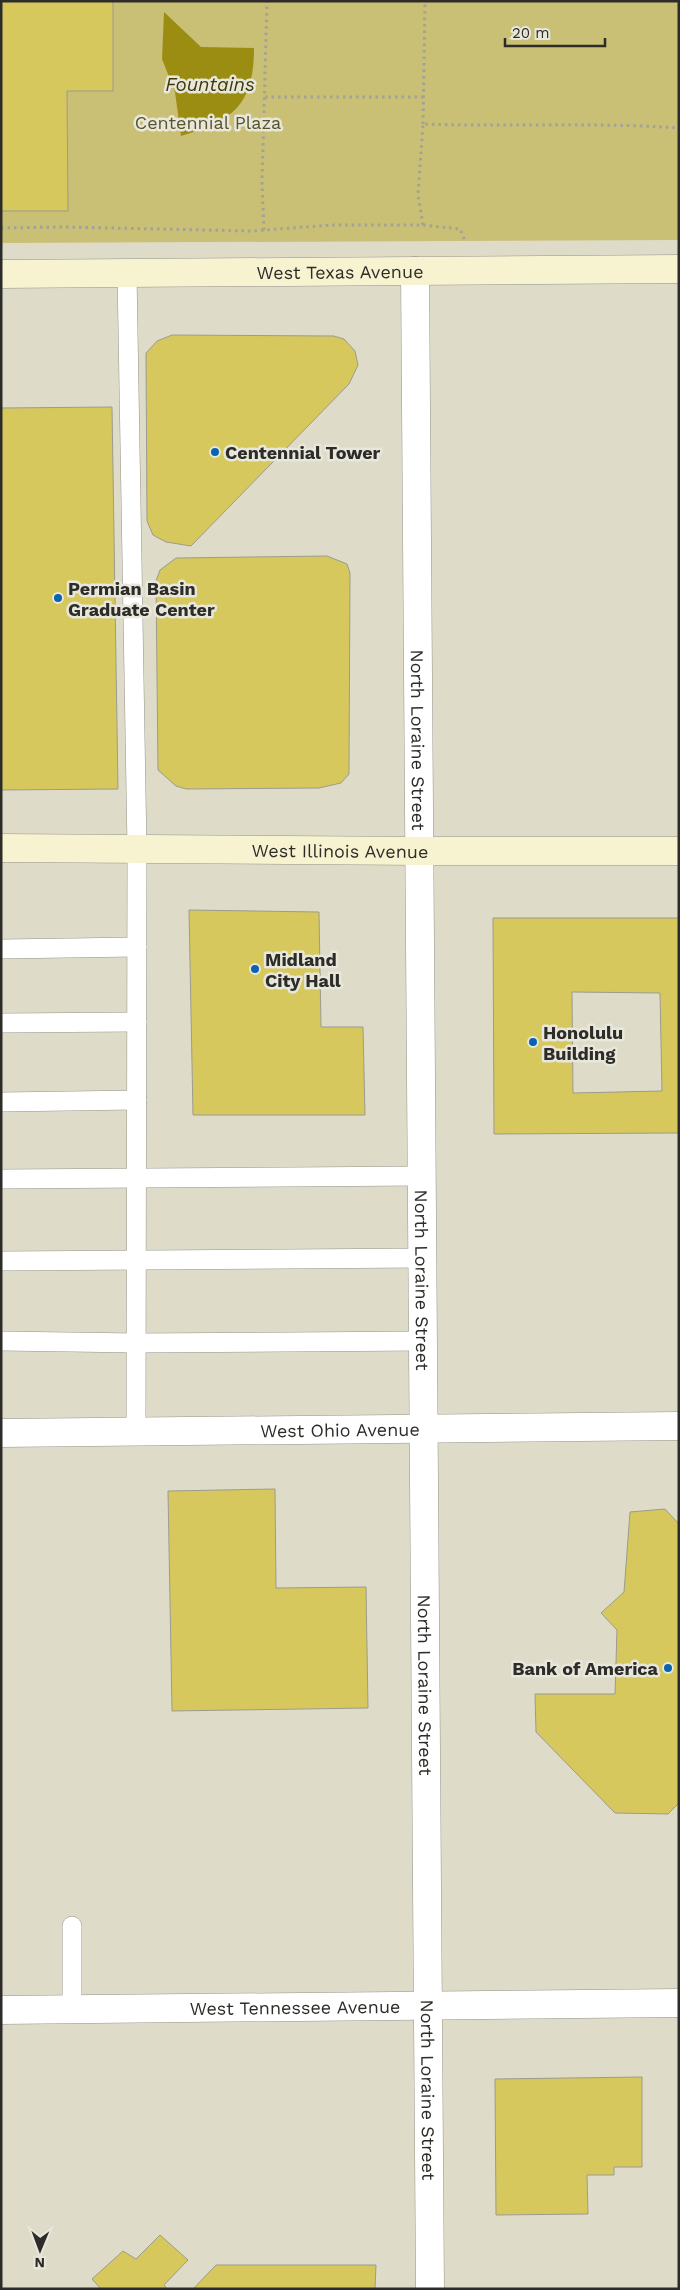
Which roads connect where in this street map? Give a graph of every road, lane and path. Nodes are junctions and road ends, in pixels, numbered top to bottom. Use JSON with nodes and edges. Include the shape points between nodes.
{"nodes":[{"id":1,"x":267,"y":1,"type":"edge"},
{"id":2,"x":425,"y":1,"type":"edge"},
{"id":3,"x":265,"y":96,"type":"junction"},
{"id":4,"x":424,"y":97,"type":"junction"},
{"id":5,"x":423,"y":124,"type":"junction"},
{"id":6,"x":679,"y":128,"type":"edge"},
{"id":7,"x":423,"y":225,"type":"junction"},
{"id":8,"x":1,"y":228,"type":"edge"},
{"id":9,"x":264,"y":230,"type":"junction"},
{"id":10,"x":468,"y":248,"type":"dead end"},
{"id":11,"x":679,"y":269,"type":"edge"},
{"id":12,"x":415,"y":271,"type":"junction"},
{"id":13,"x":127,"y":273,"type":"junction"},
{"id":14,"x":1,"y":274,"type":"edge"},
{"id":15,"x":1,"y":848,"type":"edge"},
{"id":16,"x":137,"y":849,"type":"junction"},
{"id":17,"x":679,"y":850,"type":"edge"},
{"id":18,"x":419,"y":852,"type":"junction"},
{"id":19,"x":137,"y":947,"type":"junction"},
{"id":20,"x":1,"y":949,"type":"edge"},
{"id":21,"x":137,"y":1022,"type":"junction"},
{"id":22,"x":1,"y":1023,"type":"edge"},
{"id":23,"x":137,"y":1100,"type":"junction"},
{"id":24,"x":1,"y":1102,"type":"edge"},
{"id":25,"x":422,"y":1176,"type":"junction"},
{"id":26,"x":136,"y":1178,"type":"junction"},
{"id":27,"x":1,"y":1179,"type":"edge"},
{"id":28,"x":422,"y":1258,"type":"junction"},
{"id":29,"x":1,"y":1261,"type":"edge"},
{"id":30,"x":136,"y":1261,"type":"junction"},
{"id":31,"x":1,"y":1341,"type":"edge"},
{"id":32,"x":423,"y":1341,"type":"junction"},
{"id":33,"x":136,"y":1343,"type":"junction"},
{"id":34,"x":679,"y":1426,"type":"edge"},
{"id":35,"x":424,"y":1428,"type":"junction"},
{"id":36,"x":136,"y":1431,"type":"junction"},
{"id":37,"x":1,"y":1433,"type":"edge"},
{"id":38,"x":72,"y":1926,"type":"dead end"},
{"id":39,"x":679,"y":2003,"type":"edge"},
{"id":40,"x":428,"y":2006,"type":"junction"},
{"id":41,"x":1,"y":2010,"type":"edge"},
{"id":42,"x":72,"y":2010,"type":"junction"},
{"id":43,"x":430,"y":2289,"type":"edge"}],
"edges":[{"from":1,"to":3,"type":"path"},
{"from":2,"to":4,"type":"path"},
{"from":3,"to":4,"type":"path"},
{"from":3,"to":9,"type":"path"},
{"from":4,"to":5,"type":"path"},
{"from":5,"to":6,"type":"path","via":[[543,123]]},
{"from":5,"to":7,"type":"path","via":[[418,195]]},
{"from":7,"to":9,"type":"path","via":[[331,225]]},
{"from":7,"to":10,"type":"path","via":[[460,229]]},
{"from":8,"to":9,"type":"path"},
{"from":11,"to":12,"type":"main road","name":"West Texas Avenue"},
{"from":12,"to":13,"type":"main road","name":"West Texas Avenue"},
{"from":12,"to":18,"type":"street","name":"North Loraine Street"},
{"from":13,"to":14,"type":"main road","name":"West Texas Avenue"},
{"from":13,"to":16,"type":"lane"},
{"from":15,"to":16,"type":"main road","name":"West Illinois Avenue"},
{"from":16,"to":18,"type":"main road","name":"West Illinois Avenue"},
{"from":16,"to":19,"type":"lane"},
{"from":17,"to":18,"type":"main road","name":"West Illinois Avenue"},
{"from":18,"to":25,"type":"street","name":"North Loraine Street"},
{"from":19,"to":20,"type":"lane"},
{"from":19,"to":21,"type":"lane"},
{"from":21,"to":22,"type":"lane"},
{"from":21,"to":23,"type":"lane"},
{"from":23,"to":24,"type":"lane"},
{"from":23,"to":26,"type":"lane"},
{"from":25,"to":26,"type":"lane"},
{"from":25,"to":28,"type":"street","name":"North Loraine Street"},
{"from":26,"to":27,"type":"lane"},
{"from":26,"to":30,"type":"lane"},
{"from":28,"to":30,"type":"lane"},
{"from":28,"to":32,"type":"street","name":"North Loraine Street"},
{"from":29,"to":30,"type":"lane"},
{"from":30,"to":33,"type":"lane"},
{"from":31,"to":33,"type":"lane"},
{"from":32,"to":33,"type":"lane"},
{"from":32,"to":35,"type":"street","name":"North Loraine Street"},
{"from":33,"to":36,"type":"lane"},
{"from":34,"to":35,"type":"street","name":"West Ohio Avenue"},
{"from":35,"to":36,"type":"street","name":"West Ohio Avenue"},
{"from":35,"to":40,"type":"street","name":"North Loraine Street"},
{"from":36,"to":37,"type":"street","name":"West Ohio Avenue"},
{"from":38,"to":42,"type":"lane"},
{"from":39,"to":40,"type":"street","name":"West Tennessee Avenue"},
{"from":40,"to":42,"type":"street","name":"West Tennessee Avenue"},
{"from":40,"to":43,"type":"street","name":"North Loraine Street"},
{"from":41,"to":42,"type":"street","name":"West Tennessee Avenue"}]}
